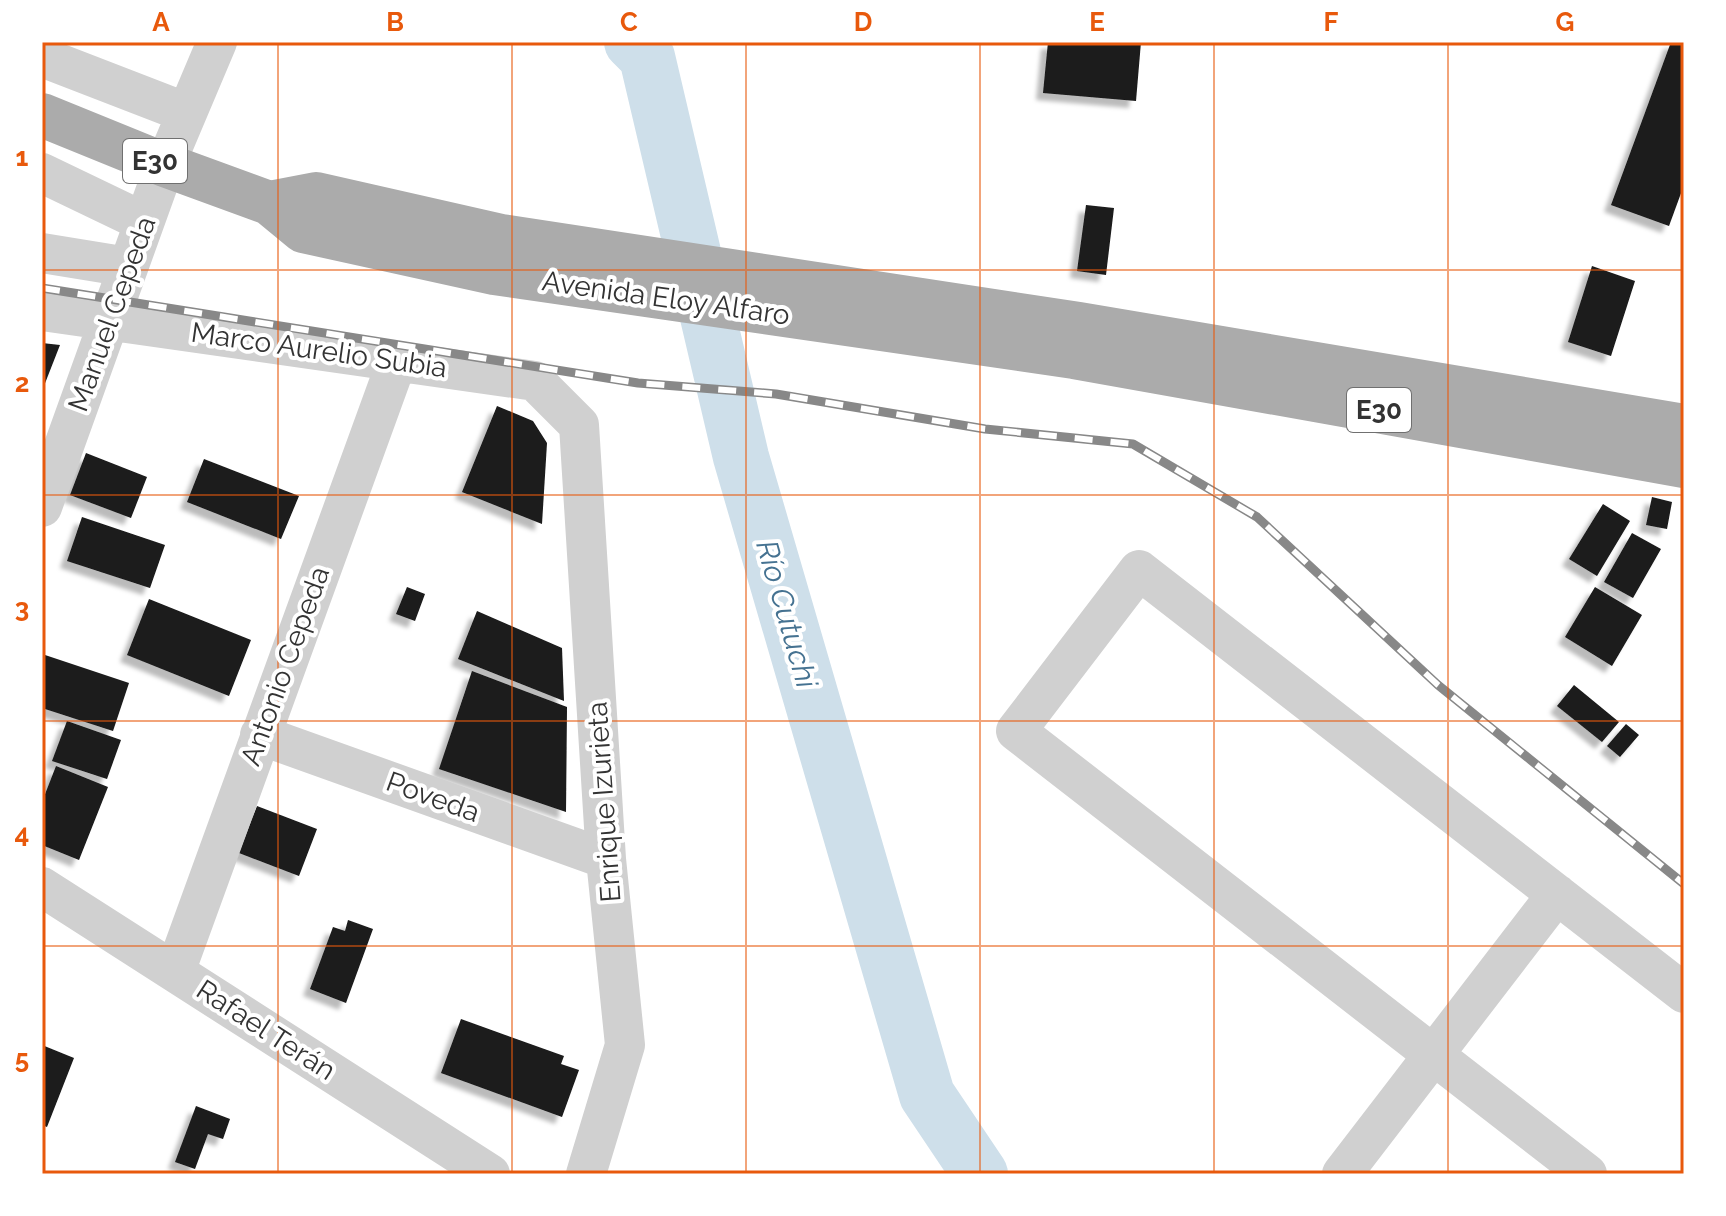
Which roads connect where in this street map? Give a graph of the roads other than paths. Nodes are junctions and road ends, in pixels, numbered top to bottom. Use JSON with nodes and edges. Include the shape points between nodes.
{"nodes":[{"id":1,"x":217,"y":42,"type":"edge"},
{"id":2,"x":42,"y":57,"type":"edge"},
{"id":3,"x":187,"y":113,"type":"junction"},
{"id":4,"x":42,"y":115,"type":"edge"},
{"id":5,"x":165,"y":165,"type":"junction"},
{"id":6,"x":42,"y":173,"type":"edge"},
{"id":7,"x":144,"y":222,"type":"junction"},
{"id":8,"x":42,"y":253,"type":"edge"},
{"id":9,"x":128,"y":267,"type":"junction"},
{"id":10,"x":42,"y":311,"type":"edge"},
{"id":11,"x":109,"y":321,"type":"junction"},
{"id":12,"x":1077,"y":341,"type":"junction"},
{"id":13,"x":397,"y":361,"type":"junction"},
{"id":14,"x":579,"y":425,"type":"joint"},
{"id":15,"x":1684,"y":426,"type":"edge"},
{"id":16,"x":1684,"y":466,"type":"edge"},
{"id":17,"x":42,"y":507,"type":"edge"},
{"id":18,"x":260,"y":735,"type":"junction"},
{"id":19,"x":606,"y":859,"type":"junction"},
{"id":20,"x":42,"y":887,"type":"edge"},
{"id":21,"x":1557,"y":894,"type":"junction"},
{"id":22,"x":175,"y":972,"type":"junction"},
{"id":23,"x":1684,"y":993,"type":"edge"},
{"id":24,"x":1433,"y":1055,"type":"junction"},
{"id":25,"x":490,"y":1174,"type":"edge"},
{"id":26,"x":586,"y":1174,"type":"edge"},
{"id":27,"x":1342,"y":1174,"type":"edge"},
{"id":28,"x":1587,"y":1174,"type":"edge"}],
"edges":[{"from":1,"to":3,"type":"street","name":"Manuel Cepeda"},
{"from":2,"to":3,"type":"street"},
{"from":3,"to":5,"type":"street","name":"Manuel Cepeda"},
{"from":4,"to":5,"type":"main road","name":"Avenida Eloy Alfaro","number":"E30"},
{"from":5,"to":7,"type":"street","name":"Manuel Cepeda"},
{"from":5,"to":12,"type":"main road","name":"Avenida Eloy Alfaro","number":"E30","via":[[269,203],[303,231],[498,254]]},
{"from":6,"to":7,"type":"street"},
{"from":7,"to":9,"type":"street","name":"Manuel Cepeda"},
{"from":8,"to":9,"type":"street"},
{"from":9,"to":11,"type":"street","name":"Manuel Cepeda"},
{"from":10,"to":11,"type":"street","name":"Marco Aurelio Subia"},
{"from":11,"to":13,"type":"street","name":"Marco Aurelio Subia"},
{"from":11,"to":17,"type":"street","name":"Manuel Cepeda"},
{"from":12,"to":15,"type":"main road","number":"E30"},
{"from":12,"to":16,"type":"main road","number":"E30"},
{"from":13,"to":14,"type":"street","name":"Marco Aurelio Subia","via":[[535,381]]},
{"from":13,"to":18,"type":"street","name":"Antonio Cepeda"},
{"from":14,"to":19,"type":"street","name":"Enrique Izurieta"},
{"from":18,"to":19,"type":"street","name":"Poveda"},
{"from":18,"to":22,"type":"street","name":"Antonio Cepeda"},
{"from":19,"to":26,"type":"street","name":"Enrique Izurieta","via":[[625,1045]]},
{"from":20,"to":22,"type":"street","name":"Rafael Terán"},
{"from":21,"to":23,"type":"street"},
{"from":21,"to":24,"type":"street"},
{"from":21,"to":24,"type":"street","via":[[1139,570],[1120,594],[1016,731]]},
{"from":22,"to":25,"type":"street","name":"Rafael Terán"},
{"from":24,"to":27,"type":"street"},
{"from":24,"to":28,"type":"street"}]}
